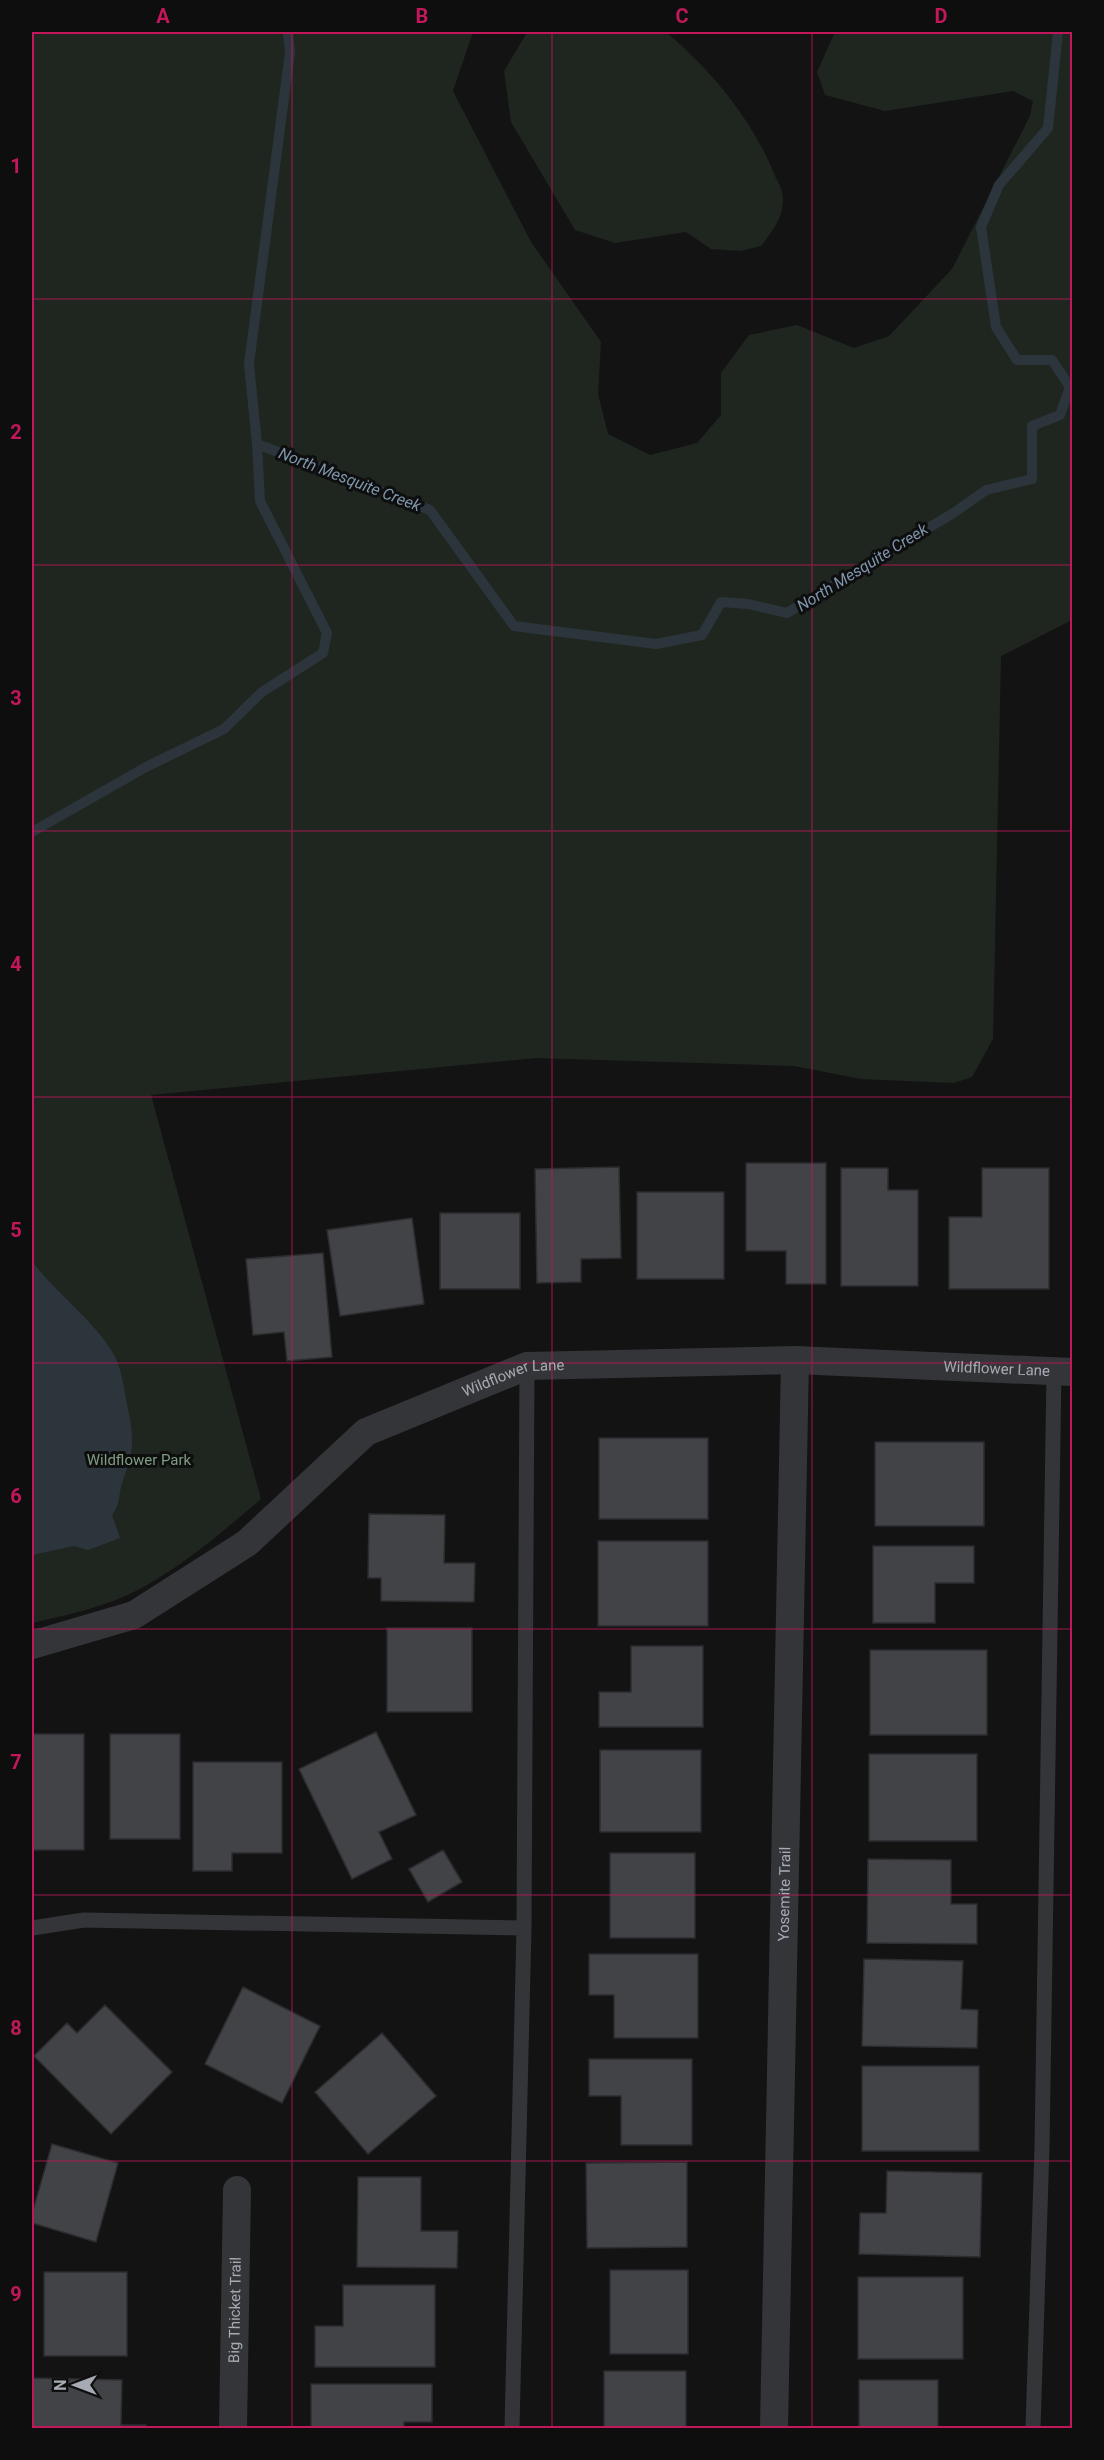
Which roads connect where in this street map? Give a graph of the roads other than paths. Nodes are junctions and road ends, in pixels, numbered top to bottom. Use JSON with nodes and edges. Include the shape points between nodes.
{"nodes":[{"id":1,"x":795,"y":1360,"type":"junction"},
{"id":2,"x":527,"y":1366,"type":"junction"},
{"id":3,"x":1063,"y":1372,"type":"edge"},
{"id":4,"x":32,"y":1645,"type":"edge"},
{"id":5,"x":32,"y":1928,"type":"edge"},
{"id":6,"x":524,"y":1928,"type":"junction"},
{"id":7,"x":237,"y":2190,"type":"dead end"},
{"id":8,"x":232,"y":2428,"type":"edge"},
{"id":9,"x":512,"y":2428,"type":"edge"},
{"id":10,"x":774,"y":2428,"type":"edge"},
{"id":11,"x":1033,"y":2428,"type":"edge"}],
"edges":[{"from":1,"to":2,"type":"street","name":"Wildflower Lane"},
{"from":1,"to":3,"type":"street","name":"Wildflower Lane"},
{"from":1,"to":10,"type":"street","name":"Yosemite Trail"},
{"from":2,"to":4,"type":"street","name":"Wildflower Lane","via":[[366,1432],[247,1544],[134,1615]]},
{"from":2,"to":6,"type":"lane"},
{"from":3,"to":11,"type":"lane"},
{"from":5,"to":6,"type":"lane","via":[[84,1920]]},
{"from":6,"to":9,"type":"lane"},
{"from":7,"to":8,"type":"street","name":"Big Thicket Trail"}]}
